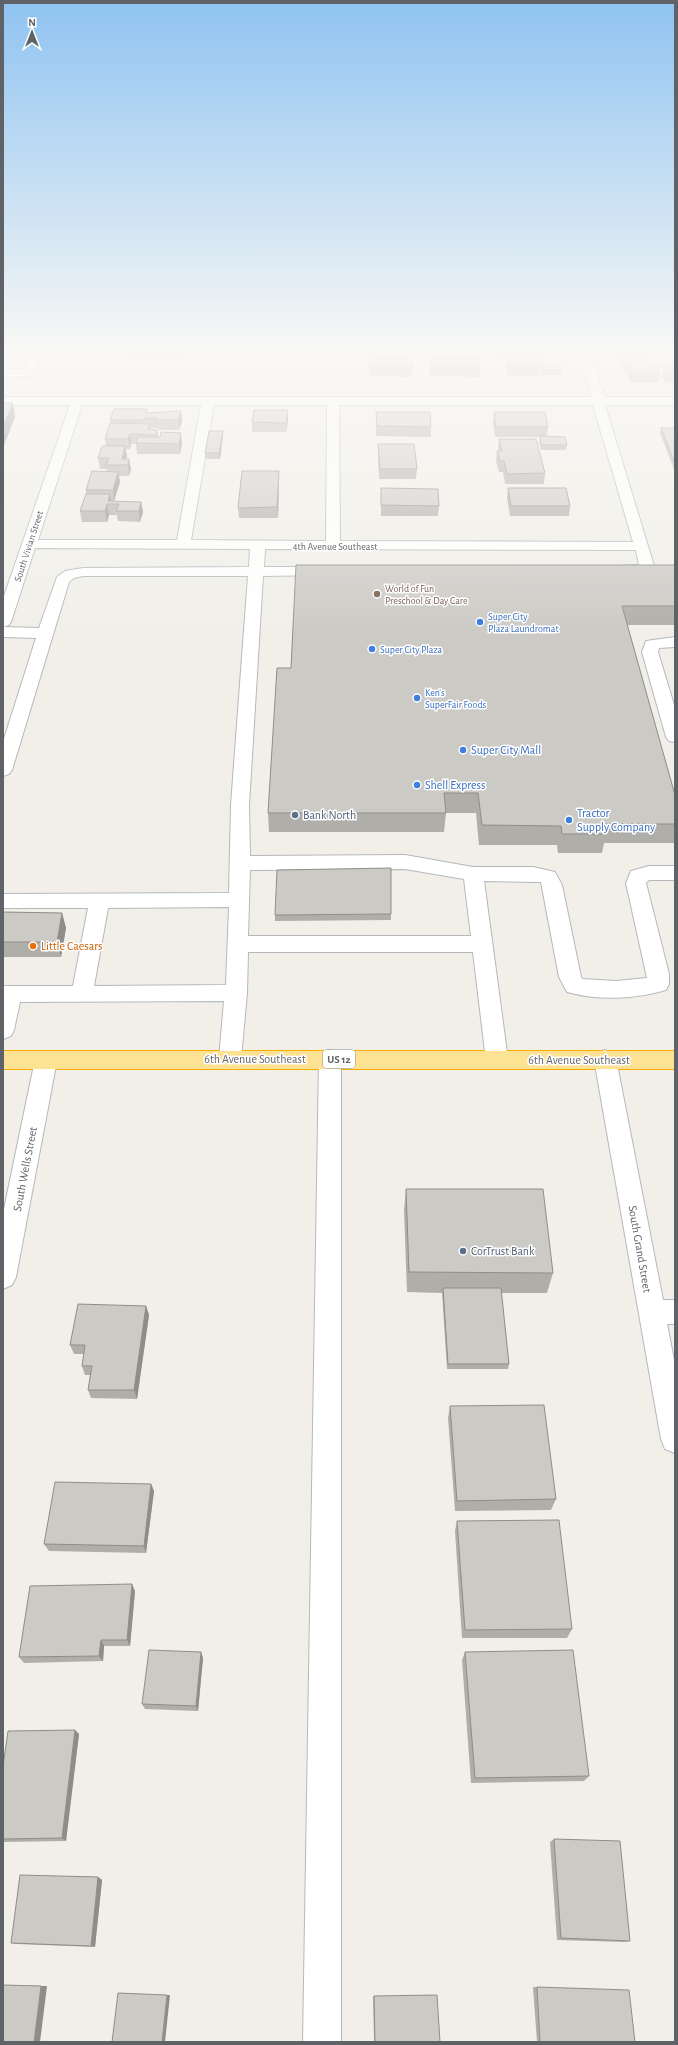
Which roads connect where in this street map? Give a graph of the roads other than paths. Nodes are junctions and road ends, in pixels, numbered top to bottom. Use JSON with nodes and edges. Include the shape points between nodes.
{"nodes":[{"id":1,"x":61,"y":447,"type":"edge"},
{"id":2,"x":200,"y":447,"type":"edge"},
{"id":3,"x":333,"y":447,"type":"edge"},
{"id":4,"x":611,"y":447,"type":"edge"},
{"id":5,"x":29,"y":544,"type":"junction"},
{"id":6,"x":183,"y":545,"type":"junction"},
{"id":7,"x":258,"y":546,"type":"junction"},
{"id":8,"x":334,"y":546,"type":"junction"},
{"id":9,"x":642,"y":546,"type":"junction"},
{"id":10,"x":609,"y":569,"type":"edge"},
{"id":11,"x":342,"y":571,"type":"edge"},
{"id":12,"x":256,"y":572,"type":"junction"},
{"id":13,"x":3,"y":622,"type":"edge"},
{"id":14,"x":3,"y":632,"type":"edge"},
{"id":15,"x":46,"y":633,"type":"junction"},
{"id":16,"x":675,"y":642,"type":"edge"},
{"id":17,"x":668,"y":686,"type":"edge"},
{"id":18,"x":675,"y":738,"type":"edge"},
{"id":19,"x":3,"y":770,"type":"edge"},
{"id":20,"x":240,"y":863,"type":"junction"},
{"id":21,"x":675,"y":873,"type":"edge"},
{"id":22,"x":473,"y":874,"type":"junction"},
{"id":23,"x":99,"y":900,"type":"junction"},
{"id":24,"x":239,"y":900,"type":"junction"},
{"id":25,"x":3,"y":901,"type":"edge"},
{"id":26,"x":238,"y":944,"type":"junction"},
{"id":27,"x":483,"y":944,"type":"junction"},
{"id":28,"x":236,"y":993,"type":"junction"},
{"id":29,"x":7,"y":994,"type":"edge"},
{"id":30,"x":82,"y":994,"type":"junction"},
{"id":31,"x":3,"y":1030,"type":"edge"},
{"id":32,"x":230,"y":1059,"type":"junction"},
{"id":33,"x":330,"y":1059,"type":"junction"},
{"id":34,"x":605,"y":1059,"type":"junction"},
{"id":35,"x":3,"y":1060,"type":"edge"},
{"id":36,"x":46,"y":1060,"type":"junction"},
{"id":37,"x":497,"y":1060,"type":"junction"},
{"id":38,"x":675,"y":1060,"type":"edge"},
{"id":39,"x":3,"y":1277,"type":"edge"},
{"id":40,"x":664,"y":1312,"type":"edge"},
{"id":41,"x":675,"y":1439,"type":"edge"},
{"id":42,"x":322,"y":2042,"type":"edge"}],
"edges":[{"from":1,"to":5,"type":"street","name":"South Vivian Street"},
{"from":2,"to":6,"type":"street"},
{"from":3,"to":8,"type":"street"},
{"from":4,"to":9,"type":"street"},
{"from":5,"to":6,"type":"street","name":"4th Avenue Southeast"},
{"from":5,"to":13,"type":"street","name":"South Vivian Street"},
{"from":6,"to":7,"type":"street","name":"4th Avenue Southeast"},
{"from":7,"to":8,"type":"street","name":"4th Avenue Southeast"},
{"from":7,"to":12,"type":"street"},
{"from":8,"to":9,"type":"street","name":"4th Avenue Southeast","via":[[488,552]]},
{"from":9,"to":10,"type":"street","via":[[655,569]]},
{"from":11,"to":12,"type":"street"},
{"from":12,"to":15,"type":"street","via":[[70,574],[62,580]]},
{"from":12,"to":20,"type":"street","via":[[240,805]]},
{"from":14,"to":15,"type":"street"},
{"from":15,"to":19,"type":"street"},
{"from":16,"to":17,"type":"street","via":[[652,644],[650,652]]},
{"from":17,"to":18,"type":"street"},
{"from":20,"to":22,"type":"street","via":[[405,862]]},
{"from":20,"to":24,"type":"street"},
{"from":21,"to":22,"type":"street","via":[[649,873],[638,876],[636,883],[658,974],[658,984],[644,988],[575,986],[570,977],[552,885],[548,877],[533,874]]},
{"from":22,"to":27,"type":"street"},
{"from":23,"to":24,"type":"street"},
{"from":23,"to":25,"type":"street"},
{"from":23,"to":30,"type":"street"},
{"from":24,"to":26,"type":"street"},
{"from":26,"to":27,"type":"street"},
{"from":26,"to":28,"type":"street"},
{"from":27,"to":37,"type":"street"},
{"from":28,"to":30,"type":"street"},
{"from":28,"to":32,"type":"street"},
{"from":29,"to":30,"type":"street"},
{"from":29,"to":31,"type":"street"},
{"from":32,"to":33,"type":"highway","name":"6th Avenue Southeast","number":"US 12"},
{"from":32,"to":36,"type":"highway","name":"6th Avenue Southeast","number":"US 12"},
{"from":33,"to":37,"type":"highway","name":"6th Avenue Southeast","number":"US 12"},
{"from":33,"to":42,"type":"street"},
{"from":34,"to":37,"type":"highway","name":"6th Avenue Southeast","number":"US 12"},
{"from":34,"to":38,"type":"highway","name":"6th Avenue Southeast","number":"US 12"},
{"from":34,"to":40,"type":"street","name":"South Grand Street"},
{"from":35,"to":36,"type":"highway","name":"6th Avenue Southeast","number":"US 12"},
{"from":36,"to":39,"type":"street","name":"South Wells Street"},
{"from":40,"to":41,"type":"street","name":"South Grand Street"}]}
